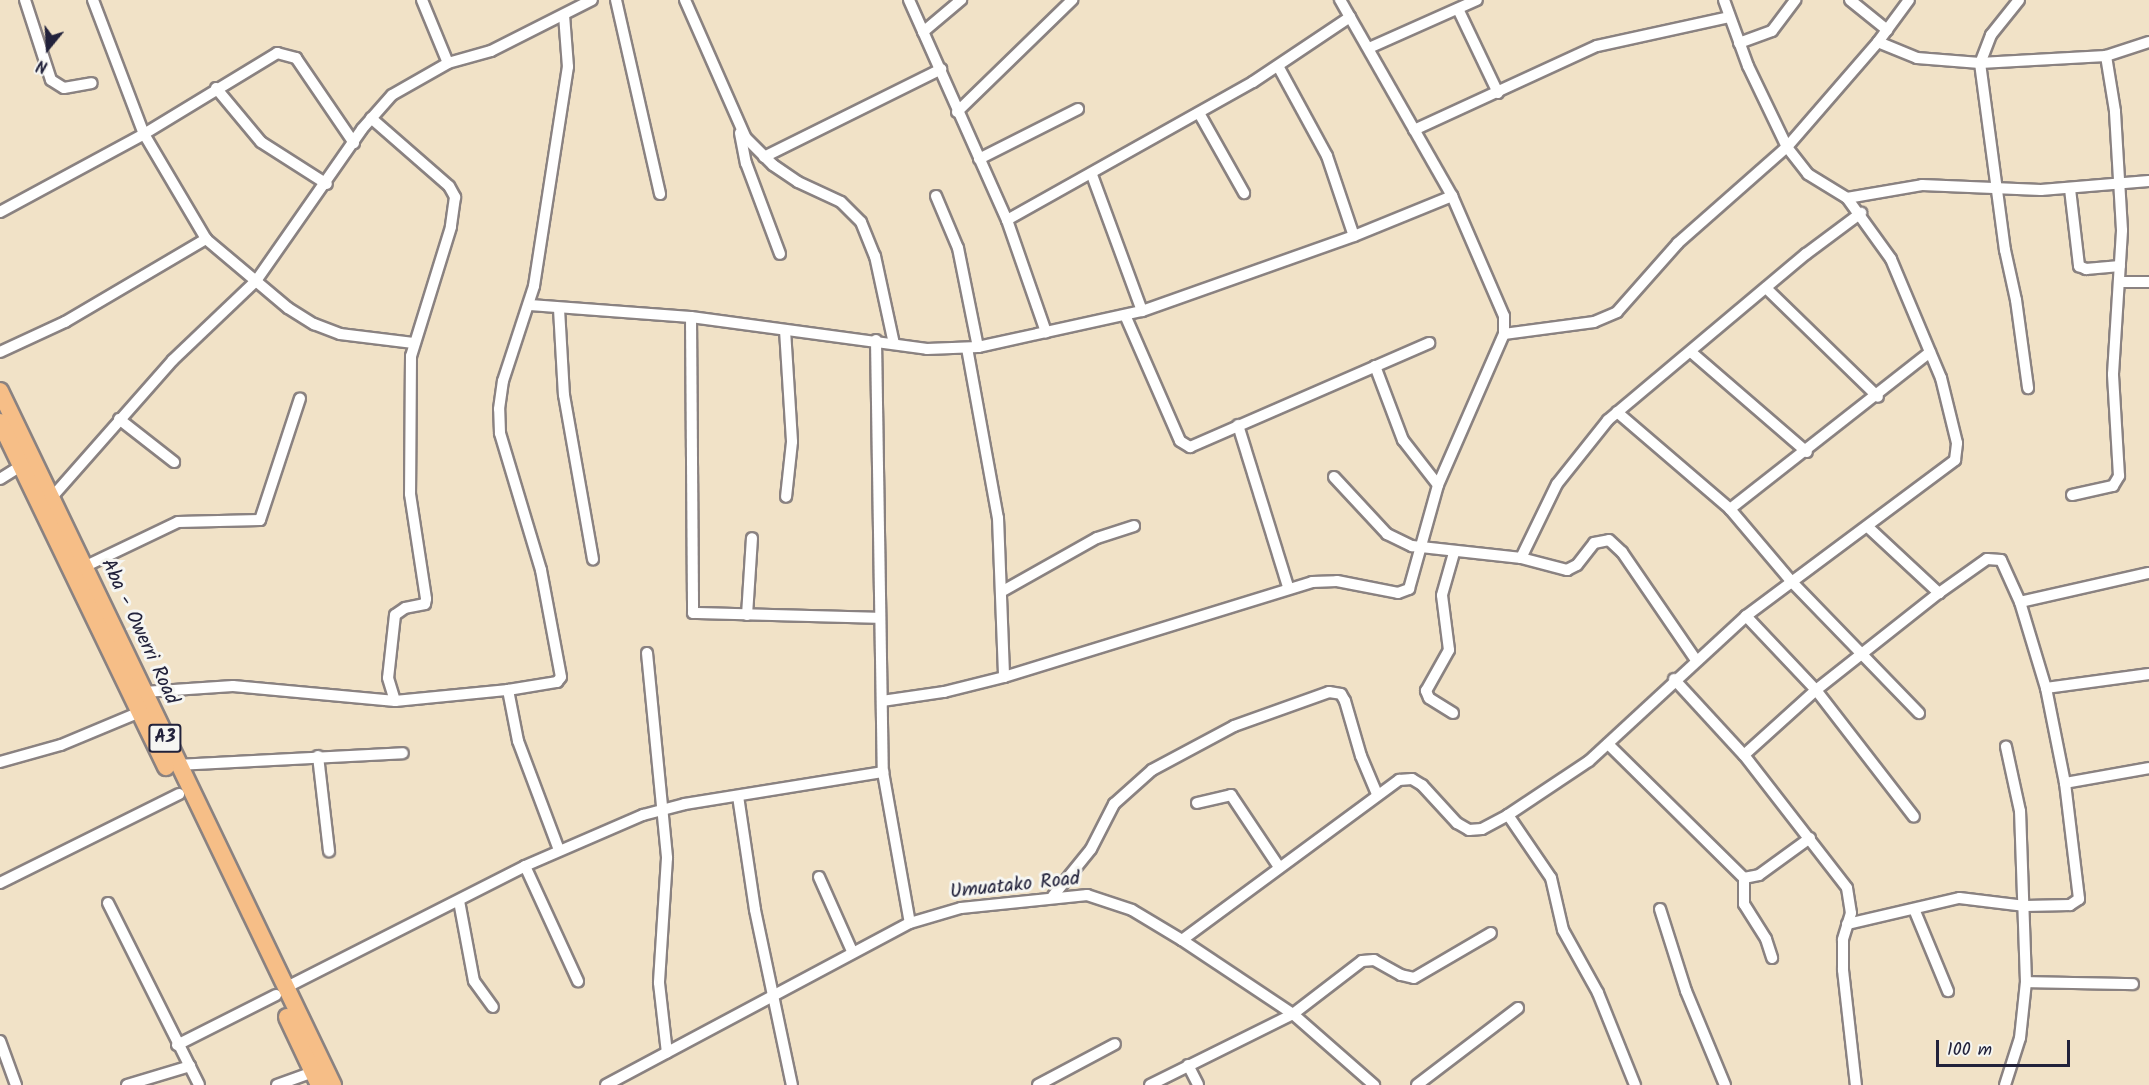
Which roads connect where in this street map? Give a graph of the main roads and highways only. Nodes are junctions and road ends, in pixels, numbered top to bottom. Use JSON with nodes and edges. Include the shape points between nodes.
{"nodes":[{"id":1,"x":0,"y":391,"type":"edge"},
{"id":2,"x":0,"y":422,"type":"edge"},
{"id":3,"x":98,"y":608,"type":"junction"},
{"id":4,"x":280,"y":992,"type":"junction"},
{"id":5,"x":319,"y":1075,"type":"edge"},
{"id":6,"x":333,"y":1085,"type":"edge"}],
"edges":[{"from":1,"to":3,"type":"main road","name":"Aba - Owerri Road","number":"A3","via":[[86,566]]},
{"from":2,"to":3,"type":"main road","name":"Aba - Owerri Road","number":"A3"},
{"from":3,"to":4,"type":"main road","name":"Aba - Owerri Road","number":"A3","via":[[144,692]]},
{"from":3,"to":4,"type":"main road","name":"Aba - Owerri Road","number":"A3","via":[[140,712]]},
{"from":4,"to":5,"type":"main road","name":"Aba - Owerri Road","number":"A3"},
{"from":5,"to":6,"type":"main road","name":"Aba - Owerri Road","number":"A3"}]}
